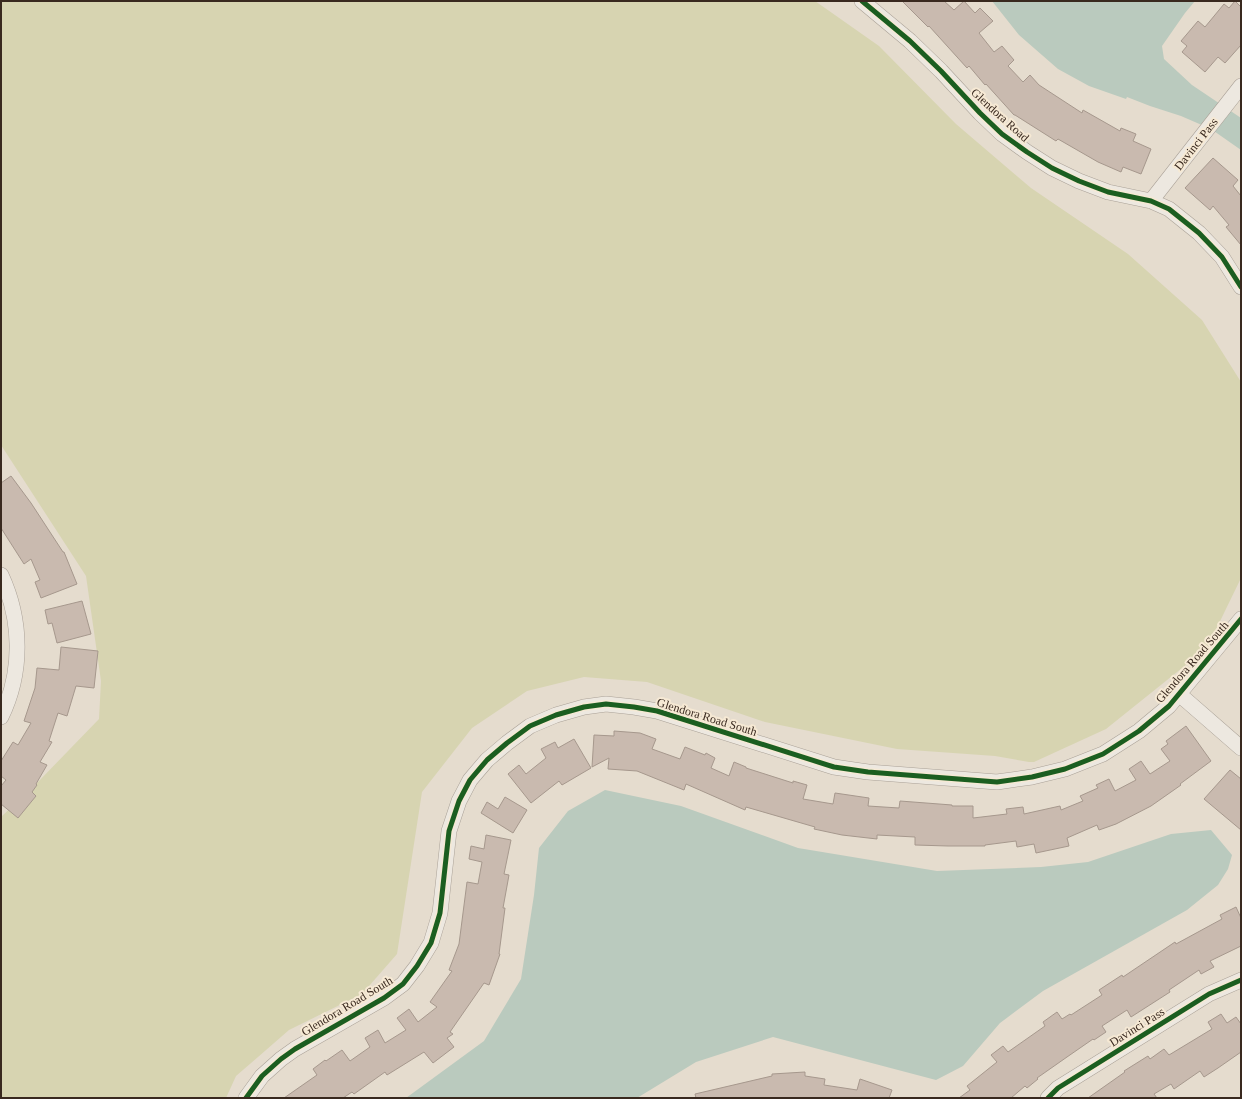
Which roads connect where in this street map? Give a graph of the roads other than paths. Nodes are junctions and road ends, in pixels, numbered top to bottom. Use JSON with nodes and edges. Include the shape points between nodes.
{"nodes":[{"id":1,"x":869,"y":3,"type":"edge"},
{"id":2,"x":1240,"y":88,"type":"edge"},
{"id":3,"x":1151,"y":201,"type":"junction"},
{"id":4,"x":1241,"y":287,"type":"edge"},
{"id":5,"x":1,"y":574,"type":"edge"},
{"id":6,"x":1240,"y":623,"type":"edge"},
{"id":7,"x":1179,"y":694,"type":"junction"},
{"id":8,"x":1,"y":718,"type":"edge"},
{"id":9,"x":1241,"y":748,"type":"edge"},
{"id":10,"x":1241,"y":980,"type":"edge"},
{"id":11,"x":246,"y":1098,"type":"edge"},
{"id":12,"x":1048,"y":1098,"type":"edge"}],
"edges":[{"from":1,"to":3,"type":"street","name":"Glendora Road","via":[[941,71],[980,113],[1027,152],[1052,168],[1080,181],[1108,192]]},
{"from":2,"to":3,"type":"street","name":"Davinci Pass"},
{"from":3,"to":4,"type":"street","via":[[1169,209],[1199,233],[1222,257]]},
{"from":5,"to":8,"type":"street","via":[[14,612],[17,658],[13,684]]},
{"from":6,"to":7,"type":"street","name":"Glendora Road South"},
{"from":7,"to":9,"type":"street"},
{"from":7,"to":11,"type":"street","name":"Glendora Road South","via":[[1169,706],[1139,731],[1103,754],[1066,769],[997,782],[834,767],[657,711],[634,707],[606,704],[584,707],[530,726],[487,760],[470,780],[459,801],[449,831],[440,912],[431,944],[417,966],[402,984],[384,998],[281,1059],[262,1076]]},
{"from":10,"to":12,"type":"street","name":"Davinci Pass","via":[[1209,994],[1058,1088]]}]}
